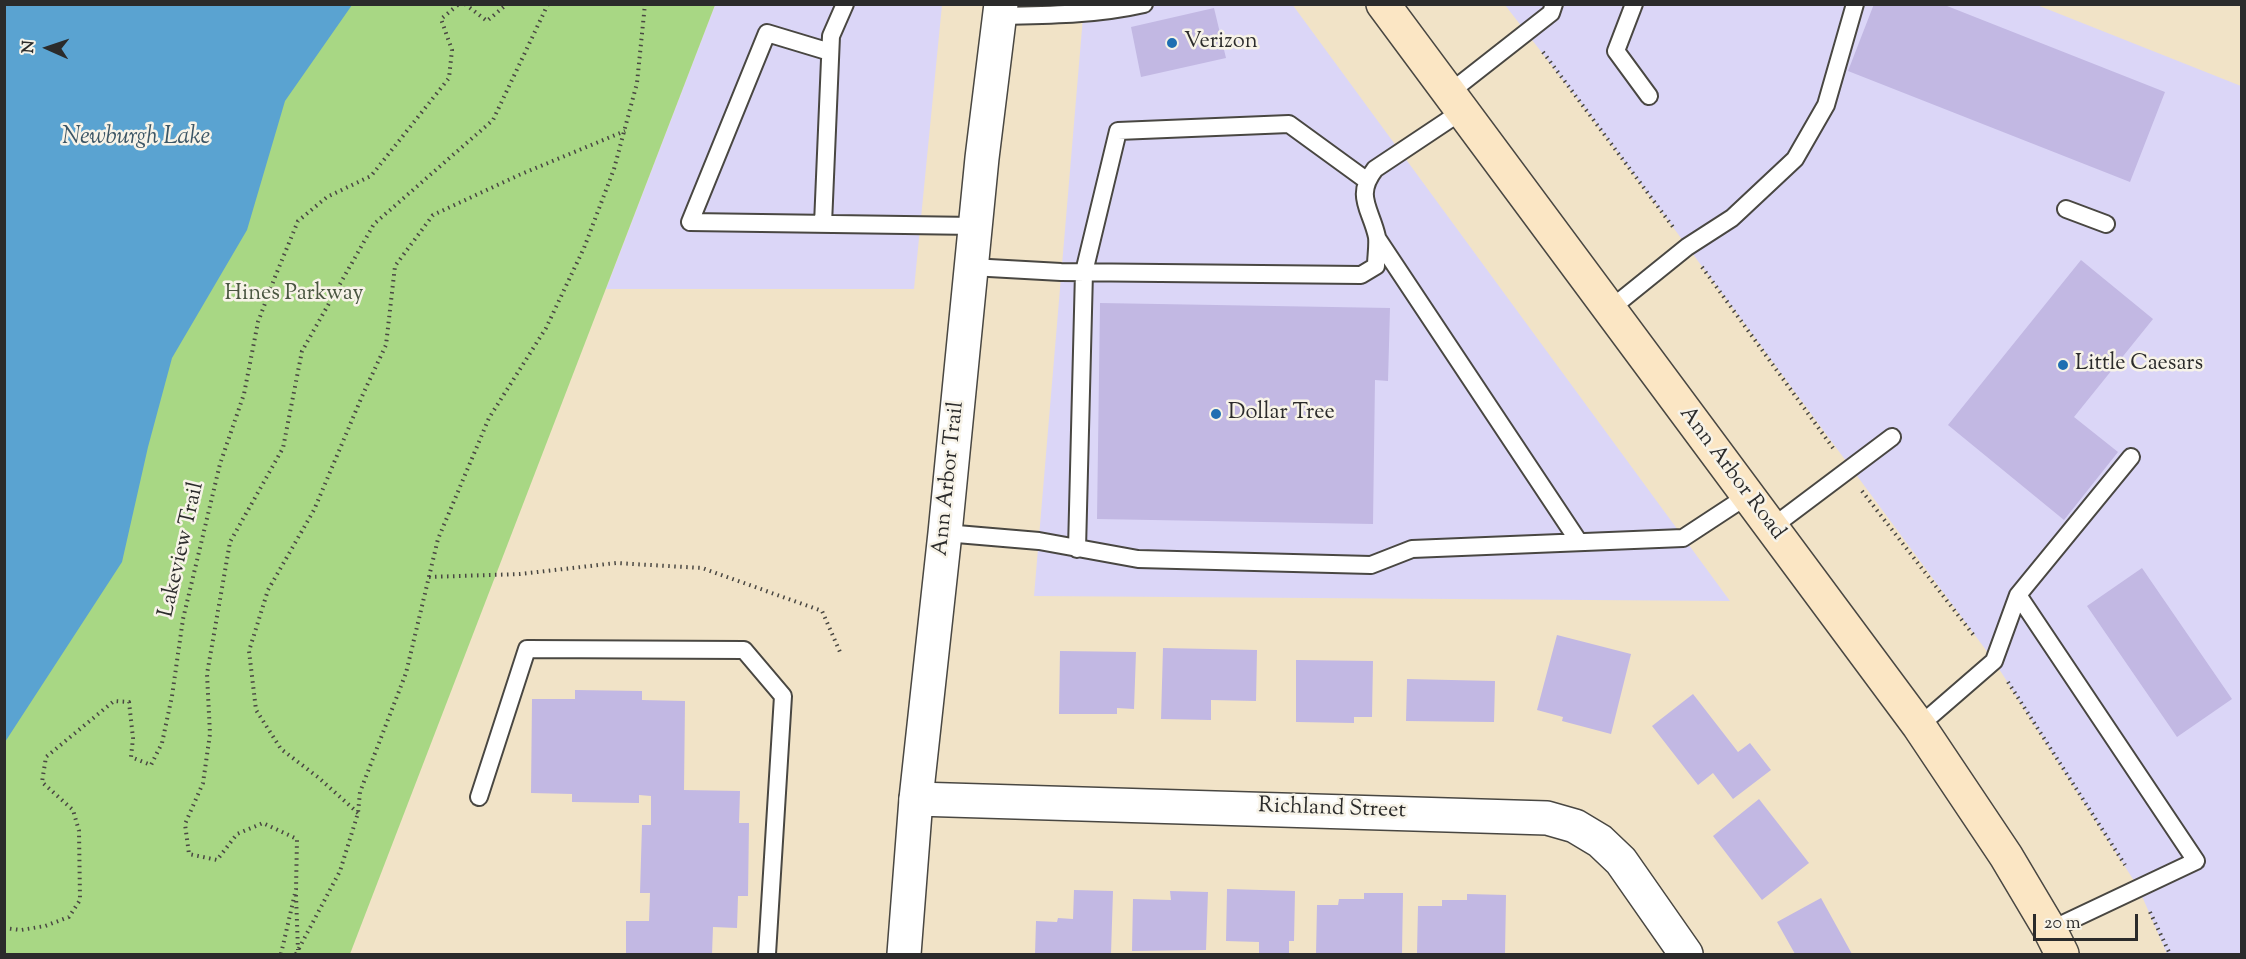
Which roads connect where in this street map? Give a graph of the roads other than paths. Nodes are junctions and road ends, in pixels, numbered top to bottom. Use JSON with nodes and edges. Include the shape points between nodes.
{"nodes":[{"id":1,"x":845,"y":4,"type":"edge"},
{"id":2,"x":1144,"y":4,"type":"edge"},
{"id":3,"x":1383,"y":4,"type":"edge"},
{"id":4,"x":1554,"y":4,"type":"edge"},
{"id":5,"x":1634,"y":4,"type":"edge"},
{"id":6,"x":1855,"y":4,"type":"edge"},
{"id":7,"x":1001,"y":10,"type":"edge"},
{"id":8,"x":830,"y":52,"type":"junction"},
{"id":9,"x":1649,"y":96,"type":"dead end"},
{"id":10,"x":1455,"y":102,"type":"junction"},
{"id":11,"x":1366,"y":180,"type":"junction"},
{"id":12,"x":2066,"y":209,"type":"dead end"},
{"id":13,"x":823,"y":224,"type":"junction"},
{"id":14,"x":2106,"y":224,"type":"dead end"},
{"id":15,"x":976,"y":226,"type":"junction"},
{"id":16,"x":1377,"y":238,"type":"junction"},
{"id":17,"x":972,"y":267,"type":"junction"},
{"id":18,"x":1084,"y":272,"type":"junction"},
{"id":19,"x":1609,"y":310,"type":"junction"},
{"id":20,"x":1892,"y":437,"type":"dead end"},
{"id":21,"x":2131,"y":457,"type":"dead end"},
{"id":22,"x":1747,"y":495,"type":"junction"},
{"id":23,"x":1771,"y":528,"type":"junction"},
{"id":24,"x":945,"y":533,"type":"junction"},
{"id":25,"x":1579,"y":542,"type":"junction"},
{"id":26,"x":1077,"y":549,"type":"junction"},
{"id":27,"x":2018,"y":595,"type":"junction"},
{"id":28,"x":1919,"y":726,"type":"junction"},
{"id":29,"x":478,"y":797,"type":"dead end"},
{"id":30,"x":916,"y":799,"type":"junction"},
{"id":31,"x":2056,"y":942,"type":"edge"},
{"id":32,"x":767,"y":954,"type":"edge"},
{"id":33,"x":904,"y":954,"type":"edge"},
{"id":34,"x":1686,"y":954,"type":"edge"}],
"edges":[{"from":1,"to":8,"type":"lane","via":[[831,36]]},
{"from":2,"to":7,"type":"lane","via":[[1083,14]]},
{"from":3,"to":10,"type":"main road","name":"Ann Arbor Road"},
{"from":4,"to":10,"type":"lane","via":[[1551,13]]},
{"from":5,"to":9,"type":"lane","via":[[1616,51]]},
{"from":6,"to":19,"type":"lane","via":[[1826,105],[1795,159],[1732,218],[1687,247]]},
{"from":7,"to":15,"type":"street","name":"Ann Arbor Trail"},
{"from":8,"to":13,"type":"lane"},
{"from":8,"to":13,"type":"lane","via":[[767,33],[690,222]]},
{"from":10,"to":11,"type":"lane"},
{"from":10,"to":19,"type":"main road","name":"Ann Arbor Road"},
{"from":11,"to":16,"type":"lane","via":[[1365,206]]},
{"from":11,"to":18,"type":"lane","via":[[1289,124],[1118,132]]},
{"from":12,"to":14,"type":"lane"},
{"from":13,"to":15,"type":"lane"},
{"from":15,"to":17,"type":"street","name":"Ann Arbor Trail"},
{"from":16,"to":18,"type":"lane","via":[[1376,266],[1361,275]]},
{"from":16,"to":25,"type":"lane"},
{"from":17,"to":18,"type":"lane"},
{"from":17,"to":24,"type":"street","name":"Ann Arbor Trail"},
{"from":18,"to":26,"type":"lane"},
{"from":19,"to":22,"type":"main road","name":"Ann Arbor Road"},
{"from":20,"to":23,"type":"lane"},
{"from":21,"to":27,"type":"lane"},
{"from":22,"to":23,"type":"main road","name":"Ann Arbor Road"},
{"from":22,"to":25,"type":"lane","via":[[1683,538]]},
{"from":23,"to":28,"type":"main road","name":"Ann Arbor Road"},
{"from":24,"to":26,"type":"lane","via":[[1039,541]]},
{"from":24,"to":30,"type":"street","name":"Ann Arbor Trail"},
{"from":25,"to":26,"type":"lane","via":[[1412,549],[1371,565],[1138,559]]},
{"from":27,"to":28,"type":"lane","via":[[1994,661]]},
{"from":27,"to":31,"type":"lane","via":[[2196,861]]},
{"from":28,"to":31,"type":"main road","name":"Ann Arbor Road","via":[[2006,856]]},
{"from":29,"to":32,"type":"lane","via":[[527,649],[744,650],[783,696]]},
{"from":30,"to":33,"type":"street","name":"Ann Arbor Trail"},
{"from":30,"to":34,"type":"street","name":"Richland Street","via":[[1547,818],[1575,826],[1600,841],[1621,861]]}]}
